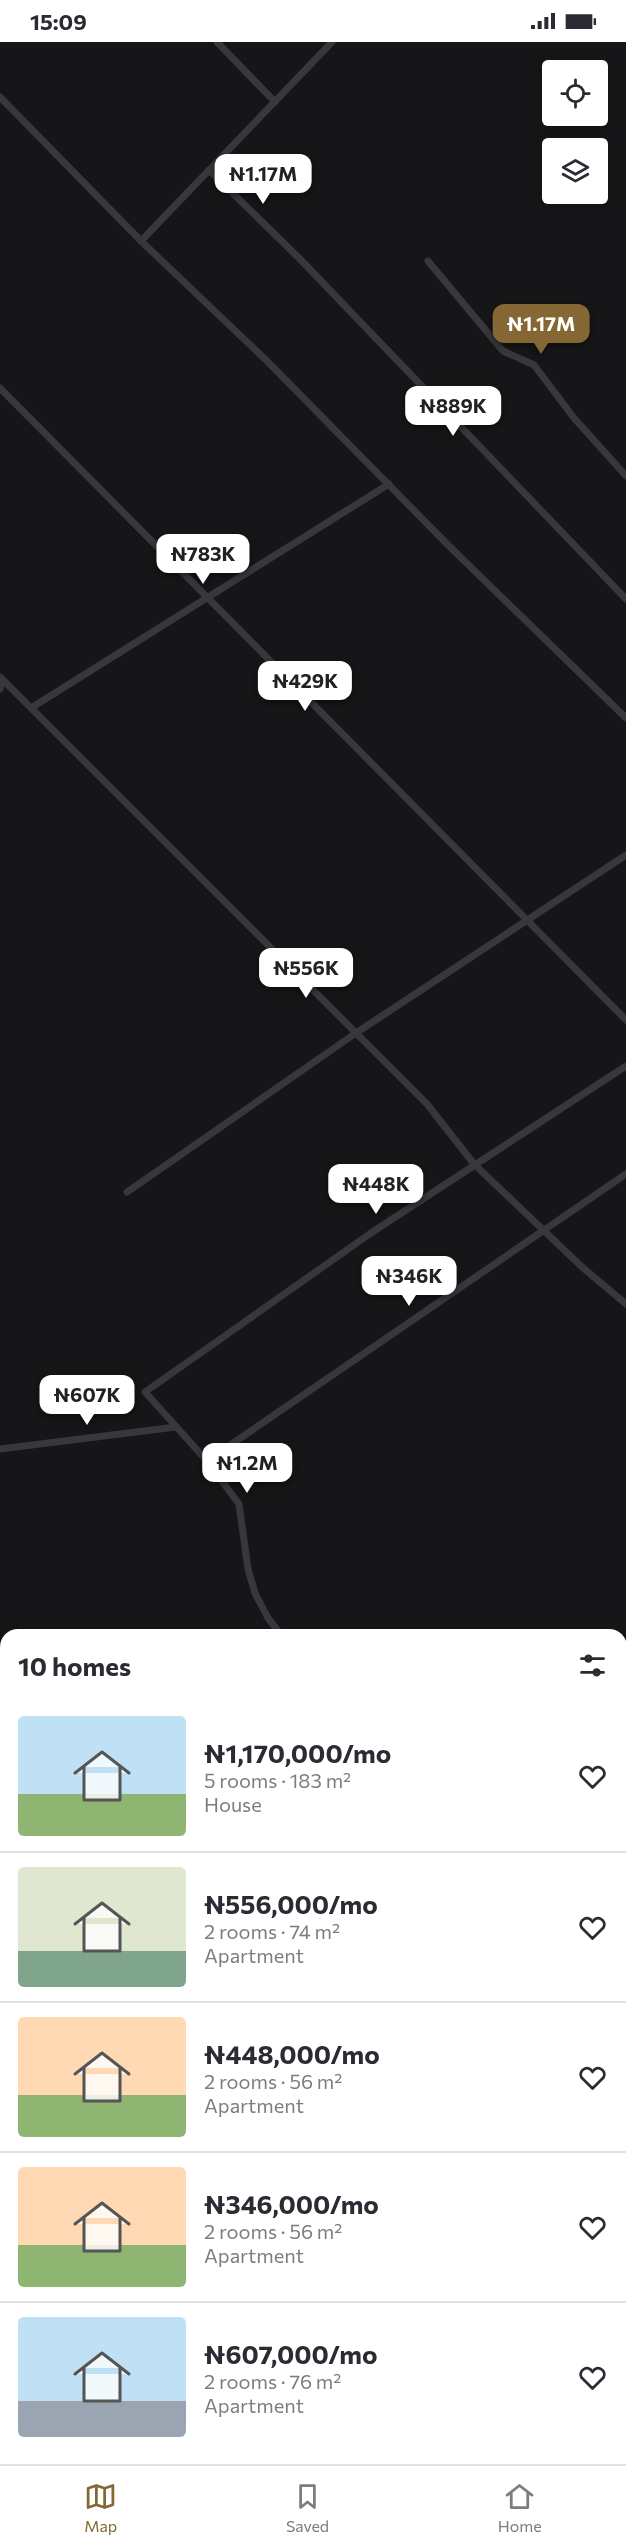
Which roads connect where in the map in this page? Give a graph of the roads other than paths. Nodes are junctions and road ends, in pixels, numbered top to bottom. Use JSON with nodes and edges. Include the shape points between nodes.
{"nodes":[{"id":1,"x":217,"y":42,"type":"edge"},
{"id":2,"x":332,"y":42,"type":"edge"},
{"id":3,"x":0,"y":97,"type":"edge"},
{"id":4,"x":275,"y":102,"type":"junction"},
{"id":5,"x":209,"y":170,"type":"junction"},
{"id":6,"x":141,"y":241,"type":"junction"},
{"id":7,"x":428,"y":261,"type":"dead end"},
{"id":8,"x":0,"y":388,"type":"edge"},
{"id":9,"x":626,"y":476,"type":"edge"},
{"id":10,"x":389,"y":484,"type":"junction"},
{"id":11,"x":207,"y":597,"type":"junction"},
{"id":12,"x":626,"y":599,"type":"edge"},
{"id":13,"x":1,"y":678,"type":"edge"},
{"id":14,"x":0,"y":689,"type":"edge"},
{"id":15,"x":31,"y":708,"type":"junction"},
{"id":16,"x":626,"y":718,"type":"edge"},
{"id":17,"x":626,"y":855,"type":"edge"},
{"id":18,"x":528,"y":918,"type":"junction"},
{"id":19,"x":626,"y":1020,"type":"edge"},
{"id":20,"x":356,"y":1033,"type":"junction"},
{"id":21,"x":626,"y":1066,"type":"edge"},
{"id":22,"x":474,"y":1164,"type":"junction"},
{"id":23,"x":626,"y":1174,"type":"edge"},
{"id":24,"x":127,"y":1192,"type":"dead end"},
{"id":25,"x":545,"y":1230,"type":"junction"},
{"id":26,"x":626,"y":1304,"type":"edge"},
{"id":27,"x":176,"y":1427,"type":"junction"},
{"id":28,"x":0,"y":1449,"type":"edge"},
{"id":29,"x":207,"y":1461,"type":"junction"},
{"id":30,"x":276,"y":1629,"type":"edge"}],
"edges":[{"from":1,"to":4,"type":"street"},
{"from":2,"to":4,"type":"street"},
{"from":3,"to":6,"type":"street"},
{"from":4,"to":5,"type":"street"},
{"from":5,"to":6,"type":"street"},
{"from":5,"to":12,"type":"street"},
{"from":6,"to":10,"type":"street"},
{"from":7,"to":9,"type":"street","via":[[503,351],[534,365],[574,418]]},
{"from":8,"to":11,"type":"street"},
{"from":10,"to":11,"type":"street"},
{"from":10,"to":16,"type":"street"},
{"from":11,"to":15,"type":"street"},
{"from":11,"to":18,"type":"street"},
{"from":13,"to":14,"type":"street"},
{"from":13,"to":15,"type":"street"},
{"from":15,"to":20,"type":"street"},
{"from":17,"to":18,"type":"street"},
{"from":18,"to":19,"type":"street"},
{"from":18,"to":20,"type":"street"},
{"from":20,"to":22,"type":"street","via":[[427,1104]]},
{"from":20,"to":24,"type":"street"},
{"from":21,"to":22,"type":"street"},
{"from":22,"to":25,"type":"street"},
{"from":22,"to":27,"type":"street","via":[[145,1392]]},
{"from":23,"to":25,"type":"street"},
{"from":25,"to":26,"type":"street"},
{"from":25,"to":29,"type":"street"},
{"from":27,"to":28,"type":"street"},
{"from":27,"to":29,"type":"street"},
{"from":29,"to":30,"type":"street","via":[[239,1504],[255,1593]]}]}
